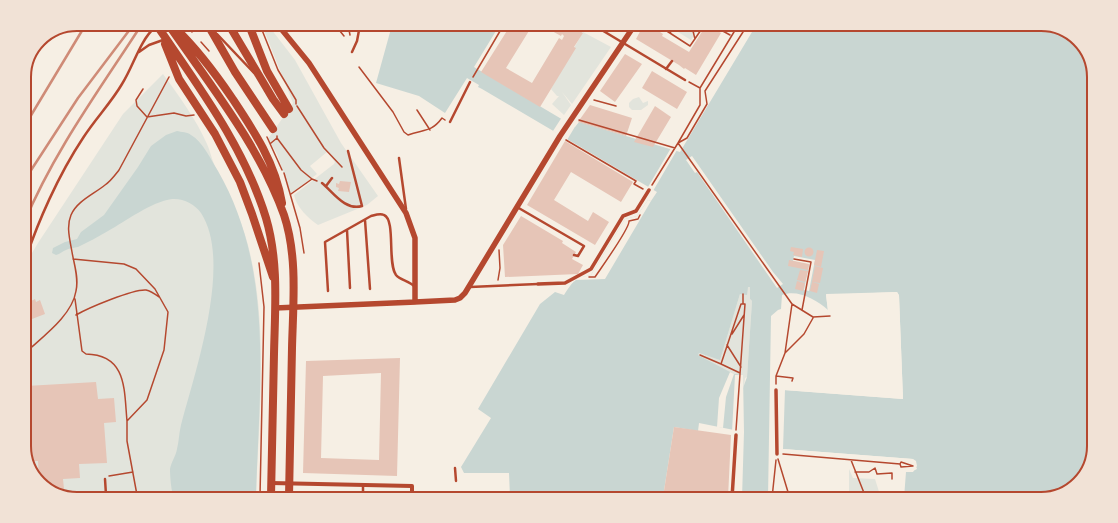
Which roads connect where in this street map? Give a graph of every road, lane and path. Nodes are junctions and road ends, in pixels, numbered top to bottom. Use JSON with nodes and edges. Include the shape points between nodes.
{"nodes":[{"id":1,"x":152,"y":31,"type":"edge"},
{"id":2,"x":156,"y":31,"type":"edge"},
{"id":3,"x":162,"y":31,"type":"edge"},
{"id":4,"x":173,"y":31,"type":"edge"},
{"id":5,"x":176,"y":31,"type":"edge"},
{"id":6,"x":179,"y":31,"type":"edge"},
{"id":7,"x":212,"y":31,"type":"edge"},
{"id":8,"x":214,"y":31,"type":"edge"},
{"id":9,"x":232,"y":31,"type":"edge"},
{"id":10,"x":251,"y":31,"type":"edge"},
{"id":11,"x":283,"y":31,"type":"edge"},
{"id":12,"x":340,"y":31,"type":"edge"},
{"id":13,"x":349,"y":31,"type":"edge"},
{"id":14,"x":359,"y":31,"type":"edge"},
{"id":15,"x":500,"y":31,"type":"edge"},
{"id":16,"x":603,"y":31,"type":"edge"},
{"id":17,"x":631,"y":31,"type":"edge"},
{"id":18,"x":667,"y":31,"type":"edge"},
{"id":19,"x":693,"y":31,"type":"edge"},
{"id":20,"x":700,"y":31,"type":"edge"},
{"id":21,"x":723,"y":31,"type":"edge"},
{"id":22,"x":734,"y":31,"type":"edge"},
{"id":23,"x":743,"y":31,"type":"edge"},
{"id":24,"x":670,"y":33,"type":"joint"},
{"id":25,"x":350,"y":35,"type":"dead end"},
{"id":26,"x":344,"y":36,"type":"dead end"},
{"id":27,"x":731,"y":36,"type":"junction"},
{"id":28,"x":695,"y":39,"type":"junction"},
{"id":29,"x":163,"y":40,"type":"junction"},
{"id":30,"x":623,"y":43,"type":"junction"},
{"id":31,"x":352,"y":52,"type":"dead end"},
{"id":32,"x":139,"y":53,"type":"junction"},
{"id":33,"x":672,"y":61,"type":"dead end"},
{"id":34,"x":359,"y":67,"type":"dead end"},
{"id":35,"x":666,"y":69,"type":"junction"},
{"id":36,"x":685,"y":80,"type":"joint"},
{"id":37,"x":262,"y":82,"type":"junction"},
{"id":38,"x":470,"y":82,"type":"joint"},
{"id":39,"x":172,"y":84,"type":"dead end"},
{"id":40,"x":700,"y":88,"type":"junction"},
{"id":41,"x":143,"y":89,"type":"dead end"},
{"id":42,"x":592,"y":99,"type":"dead end"},
{"id":43,"x":296,"y":104,"type":"dead end"},
{"id":44,"x":616,"y":106,"type":"dead end"},
{"id":45,"x":417,"y":110,"type":"dead end"},
{"id":46,"x":191,"y":111,"type":"dead end"},
{"id":47,"x":194,"y":115,"type":"junction"},
{"id":48,"x":147,"y":117,"type":"junction"},
{"id":49,"x":578,"y":120,"type":"dead end"},
{"id":50,"x":197,"y":121,"type":"dead end"},
{"id":51,"x":450,"y":122,"type":"joint"},
{"id":52,"x":274,"y":129,"type":"dead end"},
{"id":53,"x":430,"y":130,"type":"junction"},
{"id":54,"x":277,"y":138,"type":"dead end"},
{"id":55,"x":569,"y":141,"type":"dead end"},
{"id":56,"x":271,"y":143,"type":"dead end"},
{"id":57,"x":678,"y":143,"type":"junction"},
{"id":58,"x":675,"y":148,"type":"junction"},
{"id":59,"x":348,"y":152,"type":"dead end"},
{"id":60,"x":399,"y":158,"type":"dead end"},
{"id":61,"x":342,"y":168,"type":"dead end"},
{"id":62,"x":332,"y":178,"type":"dead end"},
{"id":63,"x":322,"y":183,"type":"joint"},
{"id":64,"x":326,"y":186,"type":"junction"},
{"id":65,"x":649,"y":191,"type":"junction"},
{"id":66,"x":291,"y":194,"type":"dead end"},
{"id":67,"x":517,"y":206,"type":"junction"},
{"id":68,"x":406,"y":212,"type":"junction"},
{"id":69,"x":284,"y":217,"type":"junction"},
{"id":70,"x":365,"y":220,"type":"junction"},
{"id":71,"x":629,"y":221,"type":"dead end"},
{"id":72,"x":629,"y":224,"type":"dead end"},
{"id":73,"x":347,"y":230,"type":"junction"},
{"id":74,"x":31,"y":242,"type":"edge"},
{"id":75,"x":499,"y":248,"type":"dead end"},
{"id":76,"x":574,"y":255,"type":"dead end"},
{"id":77,"x":73,"y":259,"type":"junction"},
{"id":78,"x":794,"y":259,"type":"dead end"},
{"id":79,"x":258,"y":260,"type":"dead end"},
{"id":80,"x":275,"y":283,"type":"junction"},
{"id":81,"x":538,"y":284,"type":"joint"},
{"id":82,"x":496,"y":286,"type":"junction"},
{"id":83,"x":469,"y":287,"type":"junction"},
{"id":84,"x":350,"y":288,"type":"dead end"},
{"id":85,"x":370,"y":289,"type":"dead end"},
{"id":86,"x":415,"y":289,"type":"junction"},
{"id":87,"x":328,"y":291,"type":"dead end"},
{"id":88,"x":744,"y":294,"type":"dead end"},
{"id":89,"x":75,"y":297,"type":"junction"},
{"id":90,"x":161,"y":298,"type":"junction"},
{"id":91,"x":416,"y":302,"type":"junction"},
{"id":92,"x":742,"y":304,"type":"junction"},
{"id":93,"x":792,"y":304,"type":"junction"},
{"id":94,"x":293,"y":307,"type":"junction"},
{"id":95,"x":275,"y":308,"type":"junction"},
{"id":96,"x":802,"y":310,"type":"junction"},
{"id":97,"x":76,"y":315,"type":"junction"},
{"id":98,"x":744,"y":315,"type":"junction"},
{"id":99,"x":830,"y":316,"type":"dead end"},
{"id":100,"x":813,"y":317,"type":"junction"},
{"id":101,"x":731,"y":335,"type":"junction"},
{"id":102,"x":727,"y":345,"type":"junction"},
{"id":103,"x":31,"y":347,"type":"edge"},
{"id":104,"x":785,"y":353,"type":"junction"},
{"id":105,"x":700,"y":355,"type":"dead end"},
{"id":106,"x":721,"y":364,"type":"junction"},
{"id":107,"x":741,"y":367,"type":"junction"},
{"id":108,"x":740,"y":374,"type":"junction"},
{"id":109,"x":776,"y":376,"type":"junction"},
{"id":110,"x":792,"y":381,"type":"dead end"},
{"id":111,"x":776,"y":390,"type":"joint"},
{"id":112,"x":127,"y":421,"type":"junction"},
{"id":113,"x":736,"y":433,"type":"joint"},
{"id":114,"x":777,"y":454,"type":"junction"},
{"id":115,"x":851,"y":460,"type":"junction"},
{"id":116,"x":900,"y":464,"type":"junction"},
{"id":117,"x":456,"y":468,"type":"dead end"},
{"id":118,"x":133,"y":472,"type":"junction"},
{"id":119,"x":855,"y":472,"type":"junction"},
{"id":120,"x":105,"y":479,"type":"joint"},
{"id":121,"x":892,"y":479,"type":"dead end"},
{"id":122,"x":456,"y":481,"type":"dead end"},
{"id":123,"x":271,"y":483,"type":"junction"},
{"id":124,"x":289,"y":484,"type":"junction"},
{"id":125,"x":363,"y":484,"type":"junction"},
{"id":126,"x":106,"y":492,"type":"edge"},
{"id":127,"x":136,"y":492,"type":"edge"},
{"id":128,"x":260,"y":492,"type":"edge"},
{"id":129,"x":271,"y":492,"type":"edge"},
{"id":130,"x":289,"y":492,"type":"edge"},
{"id":131,"x":363,"y":492,"type":"edge"},
{"id":132,"x":412,"y":492,"type":"edge"},
{"id":133,"x":732,"y":492,"type":"edge"},
{"id":134,"x":773,"y":492,"type":"edge"},
{"id":135,"x":788,"y":492,"type":"edge"},
{"id":136,"x":863,"y":492,"type":"edge"}],
"edges":[{"from":1,"to":32,"type":"lane","via":[[141,45]]},
{"from":2,"to":29,"type":"highway","via":[[156,34]]},
{"from":3,"to":80,"type":"highway","via":[[230,135],[253,183],[272,242]]},
{"from":4,"to":69,"type":"highway","via":[[258,158]]},
{"from":5,"to":29,"type":"highway","via":[[172,39]]},
{"from":6,"to":69,"type":"highway","via":[[208,62],[261,142],[275,172]]},
{"from":7,"to":52,"type":"highway"},
{"from":8,"to":37,"type":"lane"},
{"from":9,"to":37,"type":"highway"},
{"from":10,"to":37,"type":"highway","via":[[286,112]]},
{"from":11,"to":68,"type":"street","via":[[309,63]]},
{"from":12,"to":26,"type":"path"},
{"from":13,"to":25,"type":"path"},
{"from":14,"to":31,"type":"lane"},
{"from":15,"to":38,"type":"path"},
{"from":16,"to":30,"type":"lane"},
{"from":17,"to":30,"type":"street"},
{"from":18,"to":24,"type":"path"},
{"from":19,"to":28,"type":"path"},
{"from":20,"to":28,"type":"path"},
{"from":21,"to":27,"type":"path"},
{"from":22,"to":27,"type":"path"},
{"from":23,"to":57,"type":"path","via":[[705,91],[708,104],[687,138]]},
{"from":24,"to":28,"type":"path","via":[[690,46]]},
{"from":27,"to":40,"type":"path"},
{"from":29,"to":32,"type":"lane","via":[[149,45]]},
{"from":29,"to":80,"type":"highway","via":[[179,79],[215,134],[238,177]]},
{"from":30,"to":35,"type":"lane"},
{"from":30,"to":67,"type":"street","via":[[560,136]]},
{"from":32,"to":74,"type":"lane","via":[[121,86],[65,167]]},
{"from":33,"to":35,"type":"lane"},
{"from":34,"to":53,"type":"path","via":[[389,106],[404,132],[408,135]]},
{"from":35,"to":36,"type":"lane"},
{"from":36,"to":40,"type":"path"},
{"from":38,"to":51,"type":"lane"},
{"from":39,"to":48,"type":"path","via":[[168,78]]},
{"from":40,"to":57,"type":"path","via":[[700,106]]},
{"from":41,"to":48,"type":"path","via":[[136,100],[137,106]]},
{"from":42,"to":44,"type":"path"},
{"from":43,"to":61,"type":"path","via":[[324,148]]},
{"from":45,"to":53,"type":"path"},
{"from":46,"to":47,"type":"path"},
{"from":47,"to":48,"type":"path","via":[[174,113]]},
{"from":47,"to":50,"type":"path"},
{"from":48,"to":77,"type":"path","via":[[113,178],[73,211],[69,220]]},
{"from":49,"to":58,"type":"path"},
{"from":51,"to":53,"type":"path","via":[[442,118]]},
{"from":54,"to":56,"type":"path"},
{"from":55,"to":65,"type":"path","via":[[636,181],[634,184]]},
{"from":57,"to":58,"type":"path"},
{"from":57,"to":93,"type":"path"},
{"from":58,"to":65,"type":"path"},
{"from":59,"to":64,"type":"lane","via":[[362,206],[348,206]]},
{"from":60,"to":68,"type":"lane"},
{"from":62,"to":64,"type":"lane"},
{"from":63,"to":64,"type":"lane"},
{"from":63,"to":66,"type":"path","via":[[312,179]]},
{"from":65,"to":81,"type":"street","via":[[636,211],[623,216],[591,270],[565,283]]},
{"from":67,"to":76,"type":"lane","via":[[584,246],[578,256]]},
{"from":67,"to":83,"type":"street"},
{"from":68,"to":86,"type":"street","via":[[415,238]]},
{"from":69,"to":94,"type":"highway","via":[[292,257]]},
{"from":70,"to":73,"type":"lane"},
{"from":70,"to":85,"type":"lane"},
{"from":70,"to":86,"type":"lane","via":[[379,214],[387,218],[392,265],[396,275],[413,285]]},
{"from":71,"to":72,"type":"path"},
{"from":73,"to":84,"type":"lane"},
{"from":73,"to":87,"type":"lane","via":[[325,242]]},
{"from":75,"to":82,"type":"path","via":[[500,268]]},
{"from":77,"to":89,"type":"path","via":[[77,286]]},
{"from":77,"to":90,"type":"path","via":[[124,264],[136,269]]},
{"from":78,"to":96,"type":"path","via":[[811,262]]},
{"from":79,"to":128,"type":"path","via":[[264,307]]},
{"from":80,"to":95,"type":"highway"},
{"from":81,"to":82,"type":"lane"},
{"from":82,"to":83,"type":"lane"},
{"from":83,"to":91,"type":"street","via":[[458,299]]},
{"from":86,"to":91,"type":"street"},
{"from":88,"to":92,"type":"path"},
{"from":89,"to":97,"type":"path"},
{"from":89,"to":103,"type":"path","via":[[57,322]]},
{"from":90,"to":97,"type":"path","via":[[153,292],[140,290],[94,305]]},
{"from":90,"to":112,"type":"path","via":[[168,312],[162,357],[147,400]]},
{"from":91,"to":94,"type":"street"},
{"from":92,"to":98,"type":"path","via":[[745,304]]},
{"from":92,"to":101,"type":"path"},
{"from":93,"to":96,"type":"path"},
{"from":93,"to":104,"type":"path"},
{"from":94,"to":95,"type":"street"},
{"from":94,"to":124,"type":"highway"},
{"from":95,"to":123,"type":"highway"},
{"from":96,"to":100,"type":"path"},
{"from":97,"to":112,"type":"path","via":[[83,353],[102,356],[123,378]]},
{"from":98,"to":101,"type":"path"},
{"from":98,"to":107,"type":"path"},
{"from":99,"to":100,"type":"path"},
{"from":100,"to":104,"type":"path","via":[[804,334]]},
{"from":101,"to":102,"type":"path"},
{"from":102,"to":106,"type":"path"},
{"from":102,"to":107,"type":"path"},
{"from":104,"to":109,"type":"path"},
{"from":105,"to":106,"type":"path"},
{"from":106,"to":108,"type":"path"},
{"from":107,"to":108,"type":"path"},
{"from":108,"to":113,"type":"path"},
{"from":109,"to":110,"type":"path","via":[[793,378]]},
{"from":109,"to":111,"type":"path"},
{"from":111,"to":114,"type":"street"},
{"from":112,"to":118,"type":"path","via":[[127,441]]},
{"from":113,"to":133,"type":"street"},
{"from":114,"to":115,"type":"path"},
{"from":114,"to":134,"type":"path"},
{"from":114,"to":135,"type":"path"},
{"from":115,"to":116,"type":"path"},
{"from":115,"to":119,"type":"path"},
{"from":116,"to":116,"type":"path","via":[[906,462],[913,466],[901,467]]},
{"from":117,"to":122,"type":"lane"},
{"from":118,"to":120,"type":"path","via":[[113,474]]},
{"from":118,"to":127,"type":"path"},
{"from":119,"to":121,"type":"path","via":[[869,472],[875,468],[877,474],[892,473]]},
{"from":119,"to":136,"type":"path"},
{"from":120,"to":126,"type":"lane"},
{"from":123,"to":124,"type":"street"},
{"from":123,"to":129,"type":"highway"},
{"from":124,"to":125,"type":"street"},
{"from":124,"to":130,"type":"highway"},
{"from":125,"to":131,"type":"lane"},
{"from":125,"to":132,"type":"street","via":[[412,486]]}]}
